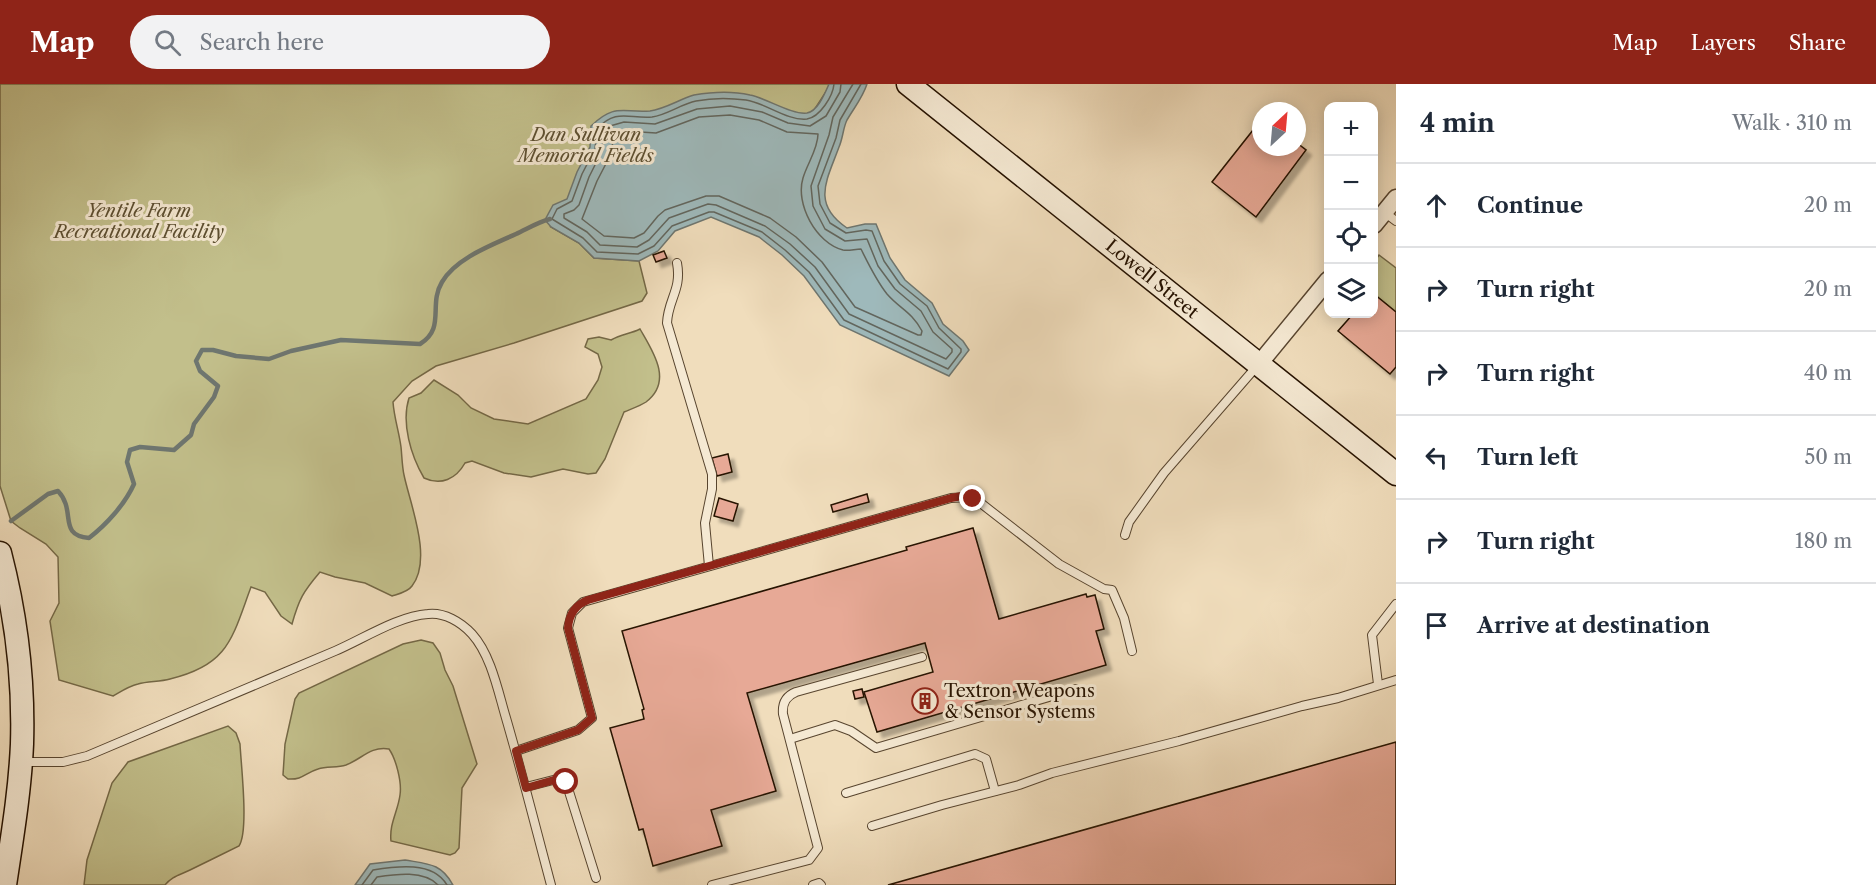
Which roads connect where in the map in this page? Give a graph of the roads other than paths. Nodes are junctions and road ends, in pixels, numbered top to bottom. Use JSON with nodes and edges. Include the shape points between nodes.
{"nodes":[{"id":1,"x":908,"y":84,"type":"edge"},
{"id":2,"x":1396,"y":198,"type":"edge"},
{"id":3,"x":1390,"y":216,"type":"edge"},
{"id":4,"x":677,"y":263,"type":"dead end"},
{"id":5,"x":1324,"y":285,"type":"edge"},
{"id":6,"x":1259,"y":364,"type":"junction"},
{"id":7,"x":1396,"y":474,"type":"edge"},
{"id":8,"x":1125,"y":535,"type":"dead end"},
{"id":9,"x":0,"y":553,"type":"edge"},
{"id":10,"x":709,"y":566,"type":"junction"},
{"id":11,"x":1396,"y":604,"type":"edge"},
{"id":12,"x":1132,"y":651,"type":"dead end"},
{"id":13,"x":922,"y":657,"type":"dead end"},
{"id":14,"x":1396,"y":680,"type":"edge"},
{"id":15,"x":1378,"y":684,"type":"junction"},
{"id":16,"x":1076,"y":689,"type":"dead end"},
{"id":17,"x":790,"y":739,"type":"junction"},
{"id":18,"x":516,"y":751,"type":"junction"},
{"id":19,"x":21,"y":762,"type":"junction"},
{"id":20,"x":526,"y":788,"type":"junction"},
{"id":21,"x":995,"y":791,"type":"junction"},
{"id":22,"x":846,"y":793,"type":"dead end"},
{"id":23,"x":872,"y":826,"type":"dead end"},
{"id":24,"x":597,"y":878,"type":"dead end"},
{"id":25,"x":725,"y":883,"type":"edge"},
{"id":26,"x":5,"y":885,"type":"edge"},
{"id":27,"x":551,"y":885,"type":"edge"},
{"id":28,"x":711,"y":885,"type":"edge"},
{"id":29,"x":813,"y":885,"type":"edge"},
{"id":30,"x":821,"y":885,"type":"edge"}],
"edges":[{"from":1,"to":6,"type":"main road","name":"Lowell Street"},
{"from":2,"to":3,"type":"street"},
{"from":4,"to":10,"type":"lane","via":[[679,283],[668,322],[712,474],[705,523]]},
{"from":5,"to":6,"type":"street"},
{"from":6,"to":7,"type":"main road","name":"Lowell Street"},
{"from":6,"to":8,"type":"lane","via":[[1164,473],[1129,522]]},
{"from":9,"to":19,"type":"main road","via":[[19,660]]},
{"from":10,"to":12,"type":"lane","via":[[951,498],[968,497],[983,504],[1059,564],[1112,590]]},
{"from":10,"to":18,"type":"lane","via":[[579,605],[568,628],[592,718],[578,730]]},
{"from":11,"to":15,"type":"lane","via":[[1372,635]]},
{"from":13,"to":17,"type":"lane","via":[[792,693],[782,710]]},
{"from":14,"to":15,"type":"lane"},
{"from":15,"to":21,"type":"lane"},
{"from":16,"to":17,"type":"lane","via":[[876,748],[835,725]]},
{"from":17,"to":25,"type":"lane","via":[[818,848],[809,860]]},
{"from":18,"to":19,"type":"lane","via":[[496,684],[477,640],[453,620],[430,614],[408,618],[87,756],[63,762]]},
{"from":18,"to":20,"type":"lane"},
{"from":19,"to":26,"type":"main road"},
{"from":20,"to":24,"type":"lane","via":[[561,778],[566,782]]},
{"from":20,"to":27,"type":"lane"},
{"from":21,"to":22,"type":"lane","via":[[986,759],[975,754]]},
{"from":21,"to":23,"type":"lane"},
{"from":25,"to":28,"type":"lane"},
{"from":29,"to":30,"type":"lane"}]}
